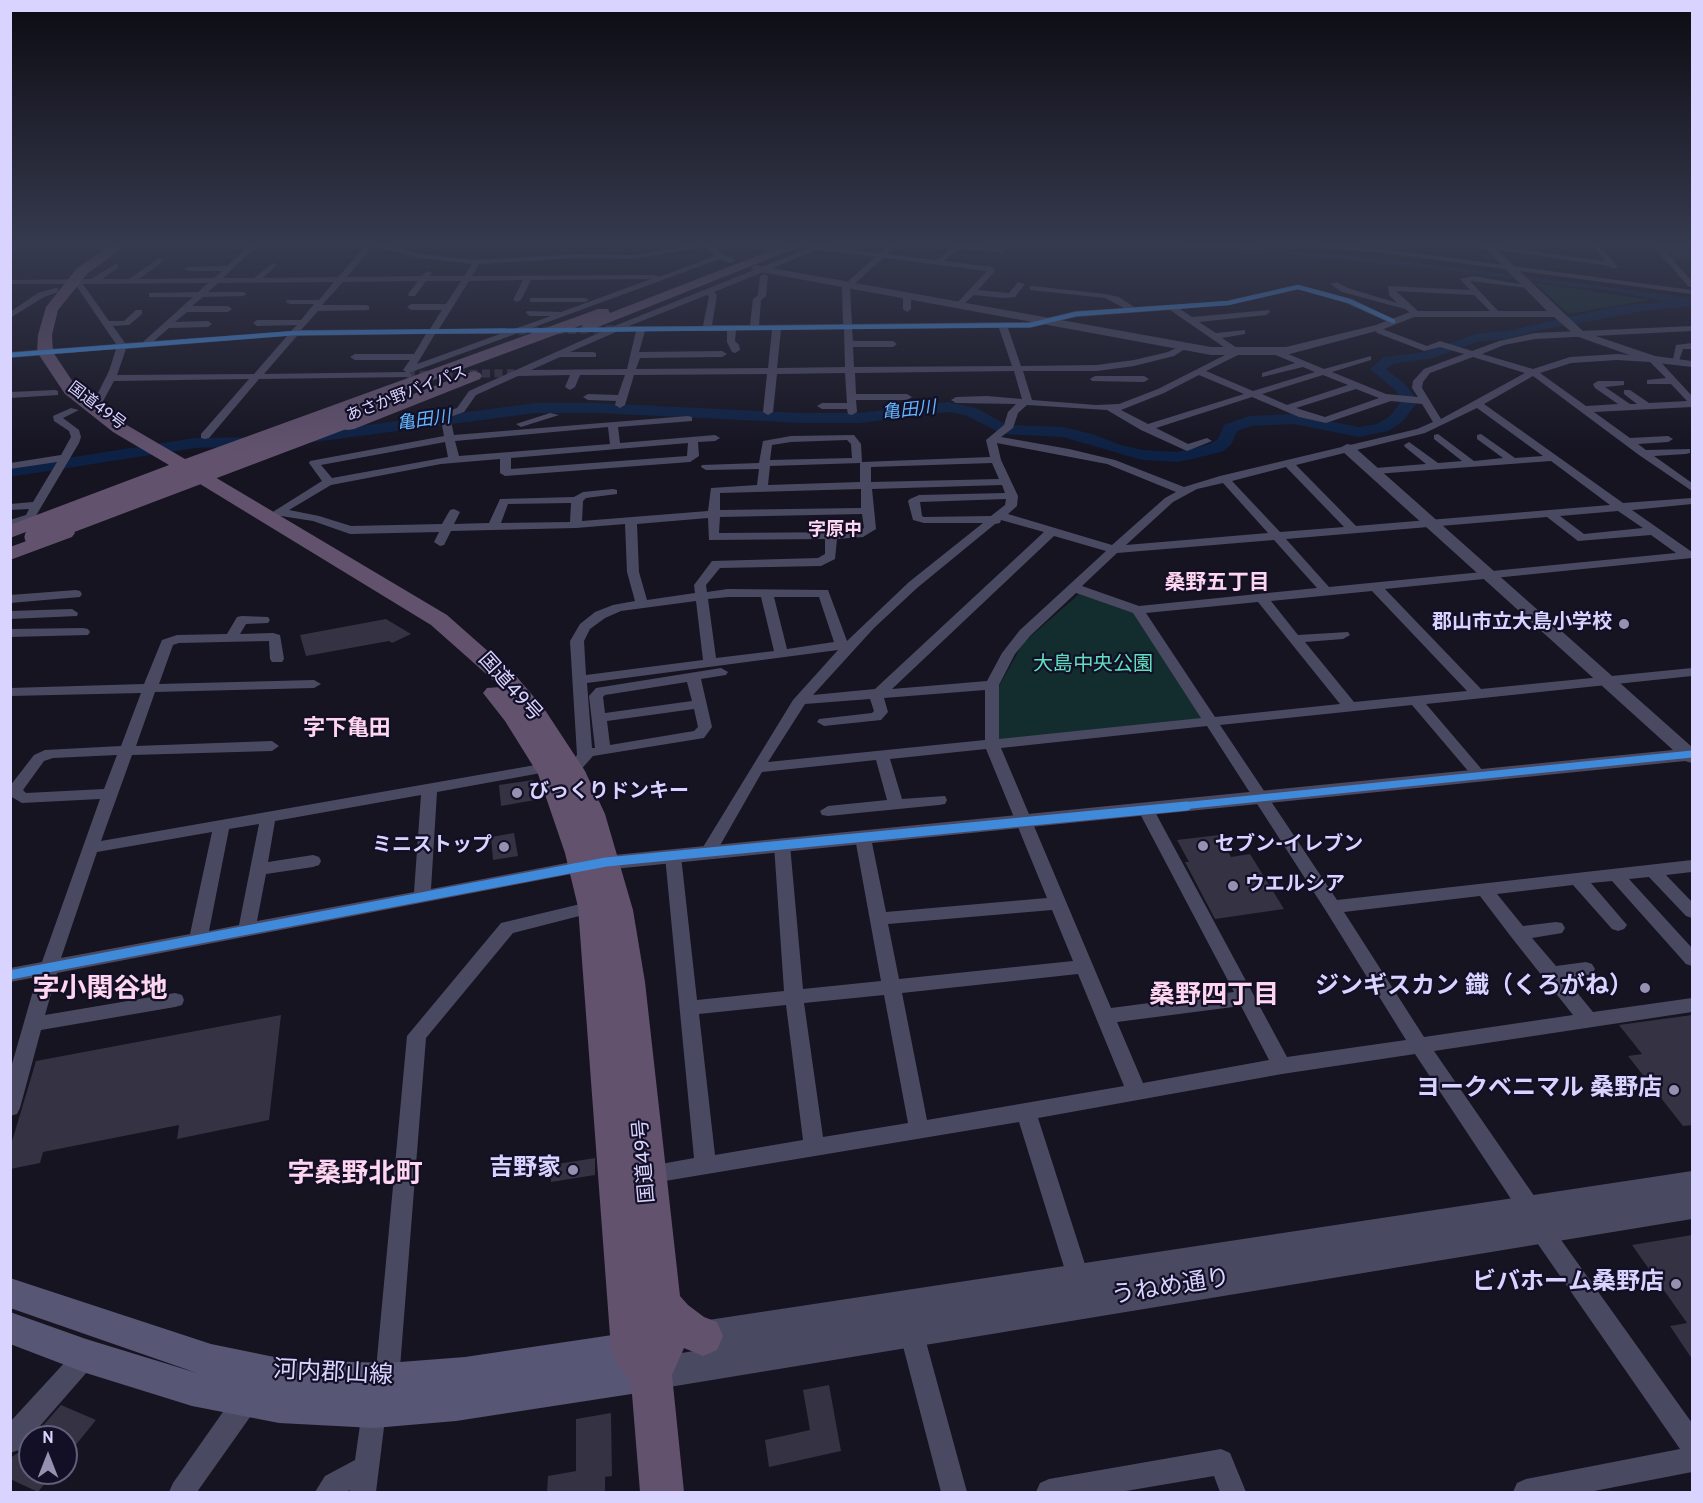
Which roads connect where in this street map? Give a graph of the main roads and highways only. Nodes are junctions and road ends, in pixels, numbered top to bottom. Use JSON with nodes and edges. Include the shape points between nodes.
{"nodes":[{"id":1,"x":38,"y":313,"type":"edge"},
{"id":2,"x":600,"y":313,"type":"edge"},
{"id":3,"x":600,"y":313,"type":"edge"},
{"id":4,"x":621,"y":313,"type":"edge"},
{"id":5,"x":570,"y":333,"type":"junction"},
{"id":6,"x":38,"y":353,"type":"junction"},
{"id":7,"x":368,"y":407,"type":"junction"},
{"id":8,"x":146,"y":452,"type":"junction"},
{"id":9,"x":188,"y":477,"type":"junction"},
{"id":10,"x":21,"y":530,"type":"edge"},
{"id":11,"x":10,"y":546,"type":"edge"},
{"id":12,"x":10,"y":554,"type":"edge"},
{"id":13,"x":568,"y":765,"type":"junction"},
{"id":14,"x":594,"y":864,"type":"junction"},
{"id":15,"x":10,"y":1293,"type":"edge"},
{"id":16,"x":10,"y":1328,"type":"edge"},
{"id":17,"x":663,"y":1350,"type":"junction"},
{"id":18,"x":662,"y":1492,"type":"edge"}],
"edges":[{"from":1,"to":6,"type":"highway","via":[[31,336]]},
{"from":2,"to":7,"type":"highway","name":"あさか野バイパス"},
{"from":3,"to":9,"type":"highway","via":[[387,389]]},
{"from":4,"to":5,"type":"highway","name":"あさか野バイパス"},
{"from":5,"to":7,"type":"highway","name":"あさか野バイパス"},
{"from":5,"to":9,"type":"highway","via":[[481,373]]},
{"from":6,"to":8,"type":"highway","name":"国道49号","via":[[71,392]]},
{"from":6,"to":8,"type":"highway","name":"国道49号","via":[[55,393],[74,410]]},
{"from":7,"to":10,"type":"highway","name":"あさか野バイパス","bridge":true},
{"from":8,"to":9,"type":"highway","name":"国道49号"},
{"from":9,"to":10,"type":"highway","via":[[81,506]]},
{"from":9,"to":12,"type":"highway"},
{"from":9,"to":13,"type":"highway","name":"国道49号","via":[[439,640],[492,689],[515,718]]},
{"from":9,"to":13,"type":"highway","name":"国道49号","via":[[274,514],[439,620],[508,681]]},
{"from":10,"to":11,"type":"highway","name":"あさか野バイパス"},
{"from":13,"to":14,"type":"highway","name":"国道49号","via":[[566,814]]},
{"from":14,"to":17,"type":"highway","name":"国道49号","via":[[593,907]]},
{"from":14,"to":17,"type":"highway","name":"国道49号","via":[[618,910],[630,982],[660,1302],[674,1319]]},
{"from":15,"to":17,"type":"main road","name":"河内郡山線","via":[[211,1361],[289,1377],[387,1380]]},
{"from":16,"to":17,"type":"main road","name":"河内郡山線","via":[[192,1389],[279,1406],[374,1411],[456,1404]]},
{"from":17,"to":18,"type":"highway","name":"国道49号"}]}
